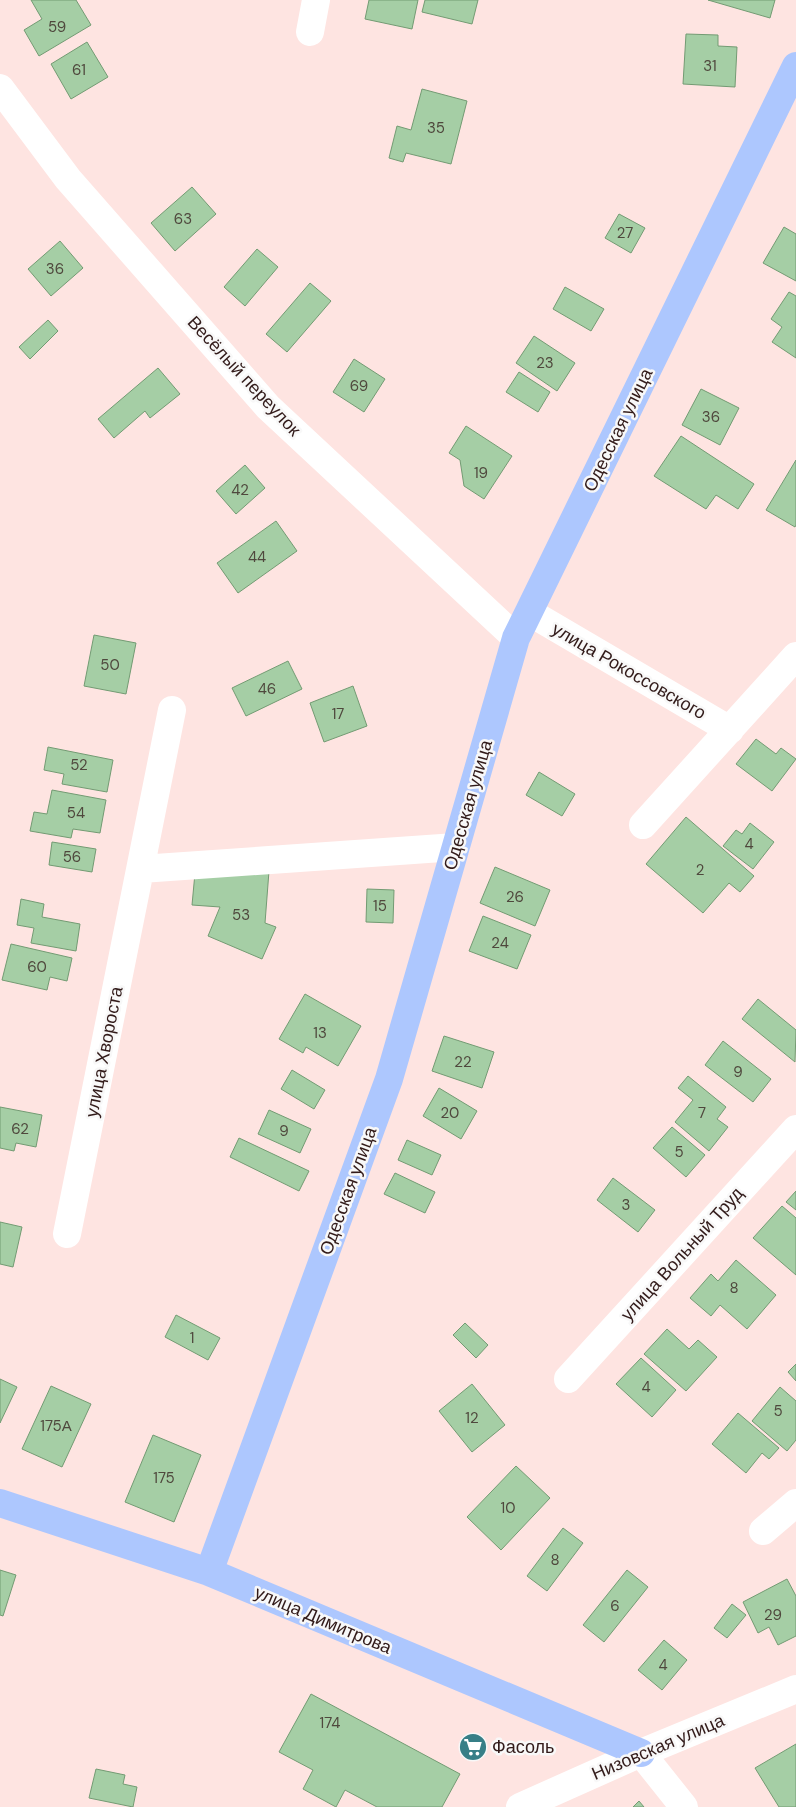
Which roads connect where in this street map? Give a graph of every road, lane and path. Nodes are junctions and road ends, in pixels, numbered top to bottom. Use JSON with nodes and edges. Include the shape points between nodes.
{"nodes":[{"id":1,"x":316,"y":0,"type":"edge"},
{"id":2,"x":310,"y":32,"type":"dead end"},
{"id":3,"x":796,"y":66,"type":"edge"},
{"id":4,"x":0,"y":88,"type":"edge"},
{"id":5,"x":529,"y":612,"type":"junction"},
{"id":6,"x":516,"y":638,"type":"junction"},
{"id":7,"x":796,"y":656,"type":"edge"},
{"id":8,"x":172,"y":710,"type":"dead end"},
{"id":9,"x":730,"y":730,"type":"junction"},
{"id":10,"x":643,"y":825,"type":"dead end"},
{"id":11,"x":456,"y":847,"type":"junction"},
{"id":12,"x":141,"y":870,"type":"junction"},
{"id":13,"x":796,"y":1129,"type":"edge"},
{"id":14,"x":68,"y":1234,"type":"dead end"},
{"id":15,"x":568,"y":1379,"type":"dead end"},
{"id":16,"x":0,"y":1503,"type":"edge"},
{"id":17,"x":796,"y":1503,"type":"edge"},
{"id":18,"x":763,"y":1532,"type":"dead end"},
{"id":19,"x":209,"y":1572,"type":"junction"},
{"id":20,"x":796,"y":1689,"type":"edge"},
{"id":21,"x":641,"y":1753,"type":"junction"},
{"id":22,"x":520,"y":1807,"type":"edge"},
{"id":23,"x":684,"y":1807,"type":"edge"}],
"edges":[{"from":1,"to":2,"type":"street"},
{"from":3,"to":5,"type":"main road","name":"Одесская улица"},
{"from":4,"to":6,"type":"street","name":"Весёлый переулок","via":[[68,179],[268,407]]},
{"from":5,"to":6,"type":"main road","name":"Одесская улица"},
{"from":5,"to":9,"type":"street","name":"улица Рокоссовского"},
{"from":6,"to":11,"type":"main road","name":"Одесская улица"},
{"from":7,"to":9,"type":"street"},
{"from":8,"to":12,"type":"street","name":"улица Хвороста"},
{"from":9,"to":10,"type":"street"},
{"from":11,"to":12,"type":"street"},
{"from":11,"to":19,"type":"main road","name":"Одесская улица","via":[[389,1079]]},
{"from":12,"to":14,"type":"street","name":"улица Хвороста"},
{"from":13,"to":15,"type":"street","name":"улица Вольный Труд"},
{"from":16,"to":19,"type":"main road","name":"улица Димитрова"},
{"from":17,"to":18,"type":"street"},
{"from":19,"to":21,"type":"main road","name":"улица Димитрова"},
{"from":20,"to":21,"type":"street","name":"Низовская улица"},
{"from":21,"to":22,"type":"street","name":"Низовская улица"},
{"from":21,"to":23,"type":"street"}]}
